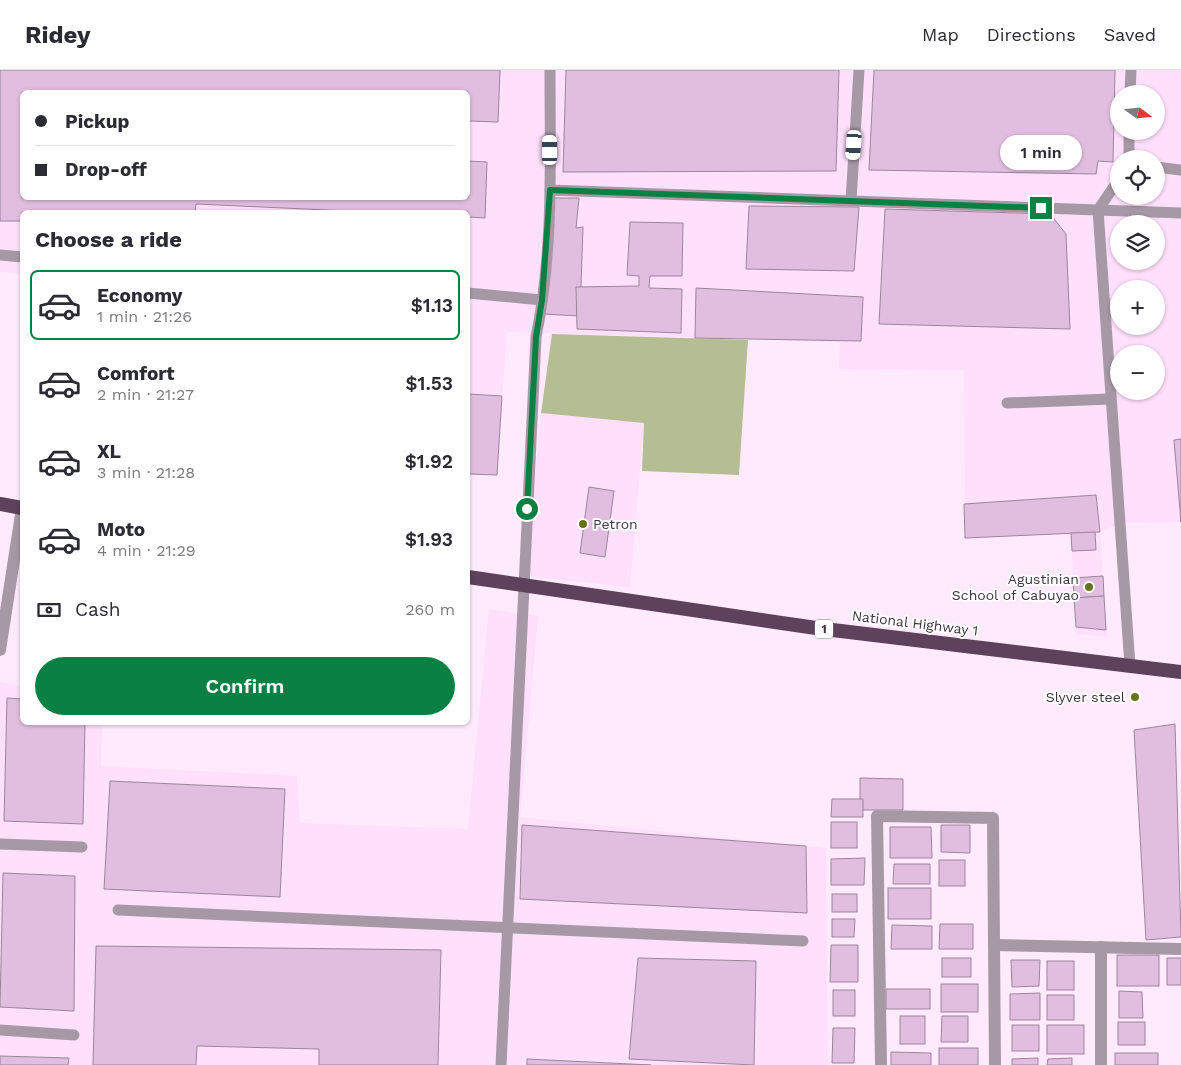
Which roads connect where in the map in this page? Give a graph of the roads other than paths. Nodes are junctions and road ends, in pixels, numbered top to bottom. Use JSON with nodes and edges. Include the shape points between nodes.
{"nodes":[{"id":1,"x":550,"y":70,"type":"edge"},
{"id":2,"x":859,"y":70,"type":"edge"},
{"id":3,"x":1131,"y":70,"type":"edge"},
{"id":4,"x":1130,"y":85,"type":"edge"},
{"id":5,"x":1165,"y":169,"type":"edge"},
{"id":6,"x":1181,"y":170,"type":"edge"},
{"id":7,"x":550,"y":190,"type":"junction"},
{"id":8,"x":1110,"y":192,"type":"edge"},
{"id":9,"x":851,"y":201,"type":"junction"},
{"id":10,"x":1098,"y":210,"type":"junction"},
{"id":11,"x":1181,"y":212,"type":"edge"},
{"id":12,"x":0,"y":255,"type":"edge"},
{"id":13,"x":20,"y":257,"type":"edge"},
{"id":14,"x":470,"y":293,"type":"edge"},
{"id":15,"x":542,"y":300,"type":"junction"},
{"id":16,"x":1110,"y":399,"type":"joint"},
{"id":17,"x":1110,"y":400,"type":"edge"},
{"id":18,"x":1007,"y":402,"type":"dead end"},
{"id":19,"x":0,"y":504,"type":"edge"},
{"id":20,"x":20,"y":508,"type":"edge"},
{"id":21,"x":20,"y":521,"type":"edge"},
{"id":22,"x":470,"y":577,"type":"edge"},
{"id":23,"x":523,"y":586,"type":"junction"},
{"id":24,"x":0,"y":650,"type":"edge"},
{"id":25,"x":1130,"y":666,"type":"junction"},
{"id":26,"x":1181,"y":672,"type":"edge"},
{"id":27,"x":0,"y":844,"type":"edge"},
{"id":28,"x":82,"y":847,"type":"dead end"},
{"id":29,"x":118,"y":910,"type":"dead end"},
{"id":30,"x":507,"y":927,"type":"junction"},
{"id":31,"x":803,"y":940,"type":"dead end"},
{"id":32,"x":994,"y":945,"type":"junction"},
{"id":33,"x":1101,"y":947,"type":"junction"},
{"id":34,"x":1181,"y":949,"type":"edge"},
{"id":35,"x":0,"y":1030,"type":"edge"},
{"id":36,"x":74,"y":1035,"type":"dead end"},
{"id":37,"x":501,"y":1065,"type":"edge"},
{"id":38,"x":882,"y":1065,"type":"edge"},
{"id":39,"x":994,"y":1065,"type":"edge"},
{"id":40,"x":1100,"y":1065,"type":"edge"}],
"edges":[{"from":1,"to":7,"type":"lane"},
{"from":2,"to":9,"type":"lane"},
{"from":3,"to":4,"type":"lane"},
{"from":5,"to":6,"type":"lane"},
{"from":7,"to":9,"type":"lane"},
{"from":7,"to":15,"type":"lane"},
{"from":8,"to":10,"type":"lane"},
{"from":9,"to":10,"type":"lane"},
{"from":10,"to":11,"type":"lane"},
{"from":10,"to":16,"type":"lane"},
{"from":12,"to":13,"type":"lane"},
{"from":14,"to":15,"type":"lane"},
{"from":15,"to":23,"type":"lane","via":[[536,337]]},
{"from":16,"to":18,"type":"lane"},
{"from":17,"to":25,"type":"lane"},
{"from":19,"to":20,"type":"highway"},
{"from":21,"to":24,"type":"street"},
{"from":22,"to":23,"type":"highway","name":"National Highway 1","number":"1"},
{"from":23,"to":25,"type":"highway","name":"National Highway 1","number":"1","via":[[816,628]]},
{"from":23,"to":30,"type":"lane"},
{"from":25,"to":26,"type":"highway","name":"National Highway 1","number":"1"},
{"from":27,"to":28,"type":"lane"},
{"from":29,"to":30,"type":"lane"},
{"from":30,"to":31,"type":"lane"},
{"from":30,"to":37,"type":"lane"},
{"from":32,"to":33,"type":"street"},
{"from":32,"to":38,"type":"street","via":[[993,818],[877,816]]},
{"from":32,"to":39,"type":"street"},
{"from":33,"to":34,"type":"street"},
{"from":33,"to":40,"type":"street"},
{"from":35,"to":36,"type":"lane"}]}
